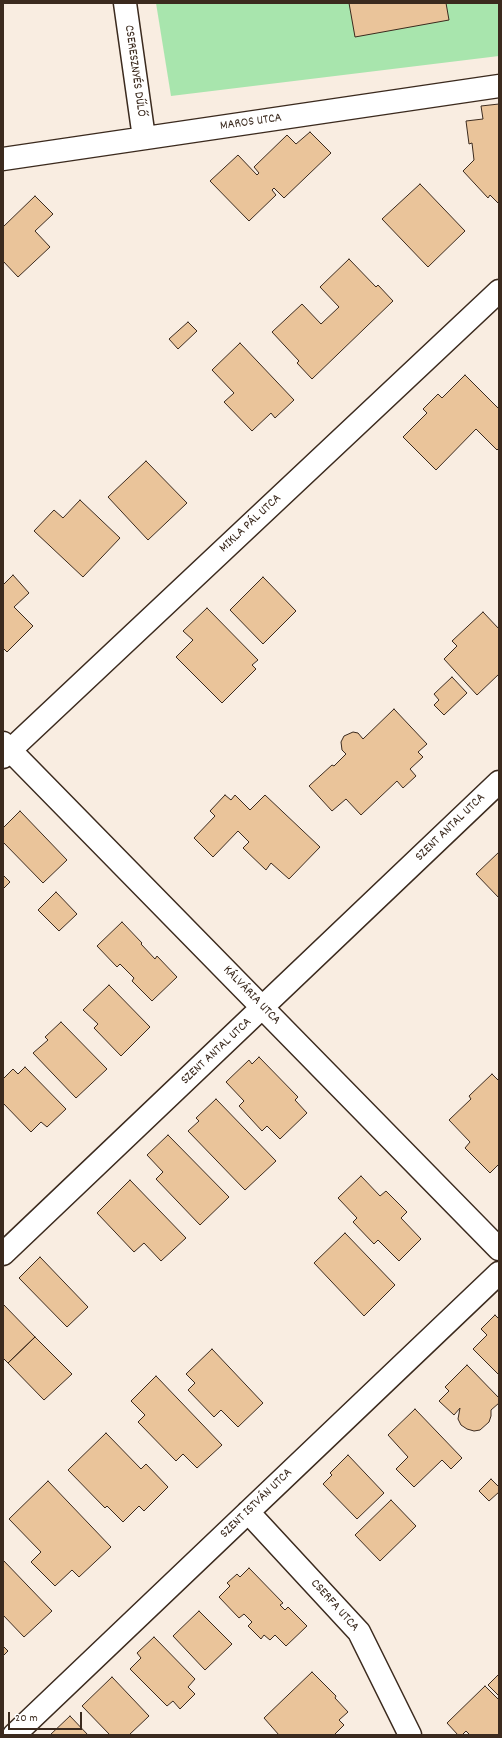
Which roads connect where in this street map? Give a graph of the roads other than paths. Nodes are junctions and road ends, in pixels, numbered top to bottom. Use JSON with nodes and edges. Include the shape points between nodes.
{"nodes":[{"id":1,"x":125,"y":3,"type":"edge"},
{"id":2,"x":499,"y":86,"type":"edge"},
{"id":3,"x":144,"y":138,"type":"junction"},
{"id":4,"x":3,"y":159,"type":"edge"},
{"id":5,"x":499,"y":291,"type":"edge"},
{"id":6,"x":5,"y":750,"type":"edge"},
{"id":7,"x":499,"y":782,"type":"edge"},
{"id":8,"x":263,"y":1008,"type":"junction"},
{"id":9,"x":499,"y":1249,"type":"edge"},
{"id":10,"x":3,"y":1254,"type":"edge"},
{"id":11,"x":499,"y":1273,"type":"edge"},
{"id":12,"x":248,"y":1512,"type":"junction"},
{"id":13,"x":14,"y":1735,"type":"edge"},
{"id":14,"x":410,"y":1735,"type":"edge"}],
"edges":[{"from":1,"to":3,"type":"street","name":"CSERESZNYÉS DŰLŐ"},
{"from":2,"to":3,"type":"street","name":"MAROS UTCA"},
{"from":3,"to":4,"type":"street","name":"MAROS UTCA"},
{"from":5,"to":6,"type":"street","name":"MIKLA PÁL UTCA"},
{"from":6,"to":8,"type":"street","name":"KÁLVÁRIA UTCA"},
{"from":7,"to":8,"type":"street","name":"SZENT ANTAL UTCA"},
{"from":8,"to":9,"type":"street","name":"KÁLVÁRIA UTCA"},
{"from":8,"to":10,"type":"street","name":"SZENT ANTAL UTCA"},
{"from":11,"to":12,"type":"street","name":"SZENT ISTVÁN UTCA"},
{"from":12,"to":13,"type":"street","name":"SZENT ISTVÁN UTCA"},
{"from":12,"to":14,"type":"street","name":"CSERFA UTCA","via":[[359,1632]]}]}
